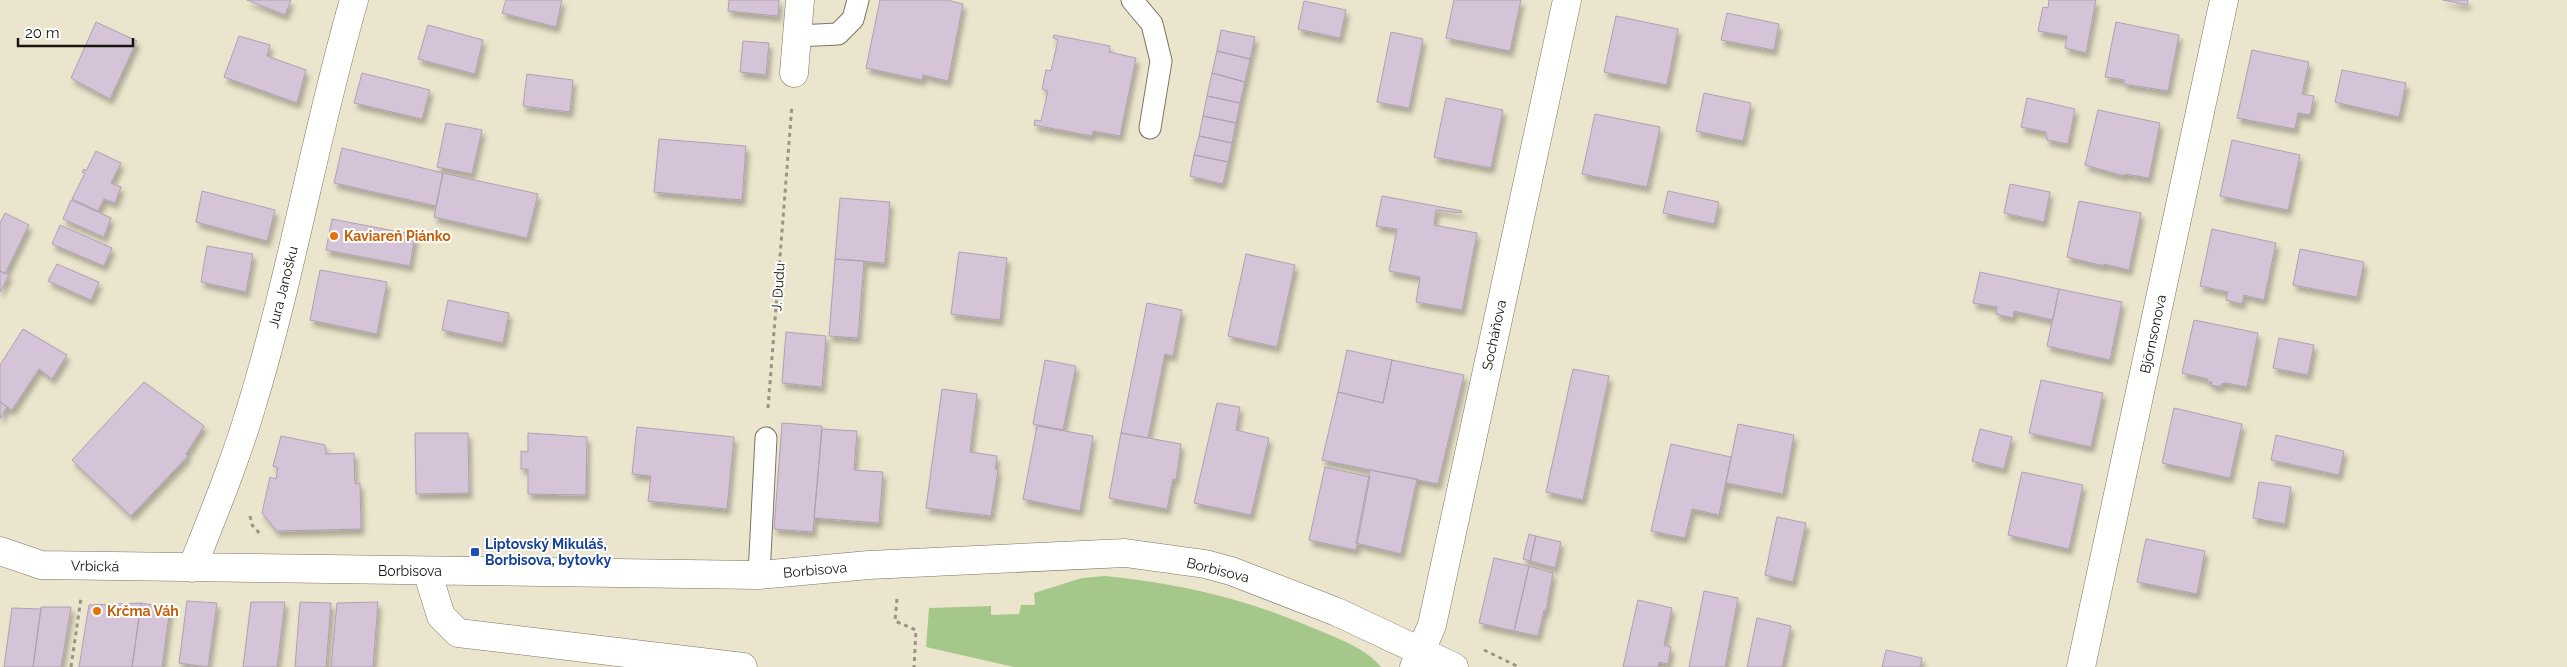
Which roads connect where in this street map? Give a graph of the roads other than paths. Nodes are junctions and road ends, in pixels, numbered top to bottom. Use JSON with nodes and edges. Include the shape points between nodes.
{"nodes":[{"id":1,"x":354,"y":0,"type":"edge"},
{"id":2,"x":800,"y":0,"type":"edge"},
{"id":3,"x":858,"y":0,"type":"edge"},
{"id":4,"x":1132,"y":0,"type":"edge"},
{"id":5,"x":1567,"y":0,"type":"edge"},
{"id":6,"x":2224,"y":0,"type":"edge"},
{"id":7,"x":797,"y":36,"type":"junction"},
{"id":8,"x":794,"y":73,"type":"road end"},
{"id":9,"x":1150,"y":128,"type":"dead end"},
{"id":10,"x":766,"y":438,"type":"road end"},
{"id":11,"x":0,"y":552,"type":"edge"},
{"id":12,"x":192,"y":568,"type":"junction"},
{"id":13,"x":427,"y":572,"type":"junction"},
{"id":14,"x":759,"y":575,"type":"junction"},
{"id":15,"x":1417,"y":659,"type":"edge"},
{"id":16,"x":743,"y":667,"type":"edge"},
{"id":17,"x":1454,"y":667,"type":"edge"},
{"id":18,"x":2081,"y":667,"type":"edge"}],
"edges":[{"from":1,"to":12,"type":"street","name":"Jura Janošku","via":[[251,408],[228,478]]},
{"from":2,"to":7,"type":"street"},
{"from":3,"to":7,"type":"lane","via":[[853,19],[838,34]]},
{"from":4,"to":9,"type":"lane","via":[[1152,24],[1161,61]]},
{"from":5,"to":15,"type":"street","name":"Socháňova","via":[[1432,624]]},
{"from":6,"to":18,"type":"street","name":"Björnsonova"},
{"from":7,"to":8,"type":"street"},
{"from":10,"to":14,"type":"lane"},
{"from":11,"to":12,"type":"street","name":"Vrbická","via":[[41,565]]},
{"from":12,"to":13,"type":"street","name":"Borbisova"},
{"from":13,"to":14,"type":"street","name":"Borbisova"},
{"from":13,"to":16,"type":"street","via":[[441,616],[458,634]]},
{"from":14,"to":15,"type":"street","name":"Borbisova","via":[[869,565],[1125,553],[1205,564],[1231,571],[1337,612]]},
{"from":15,"to":17,"type":"street","name":"Borbisova"}]}
